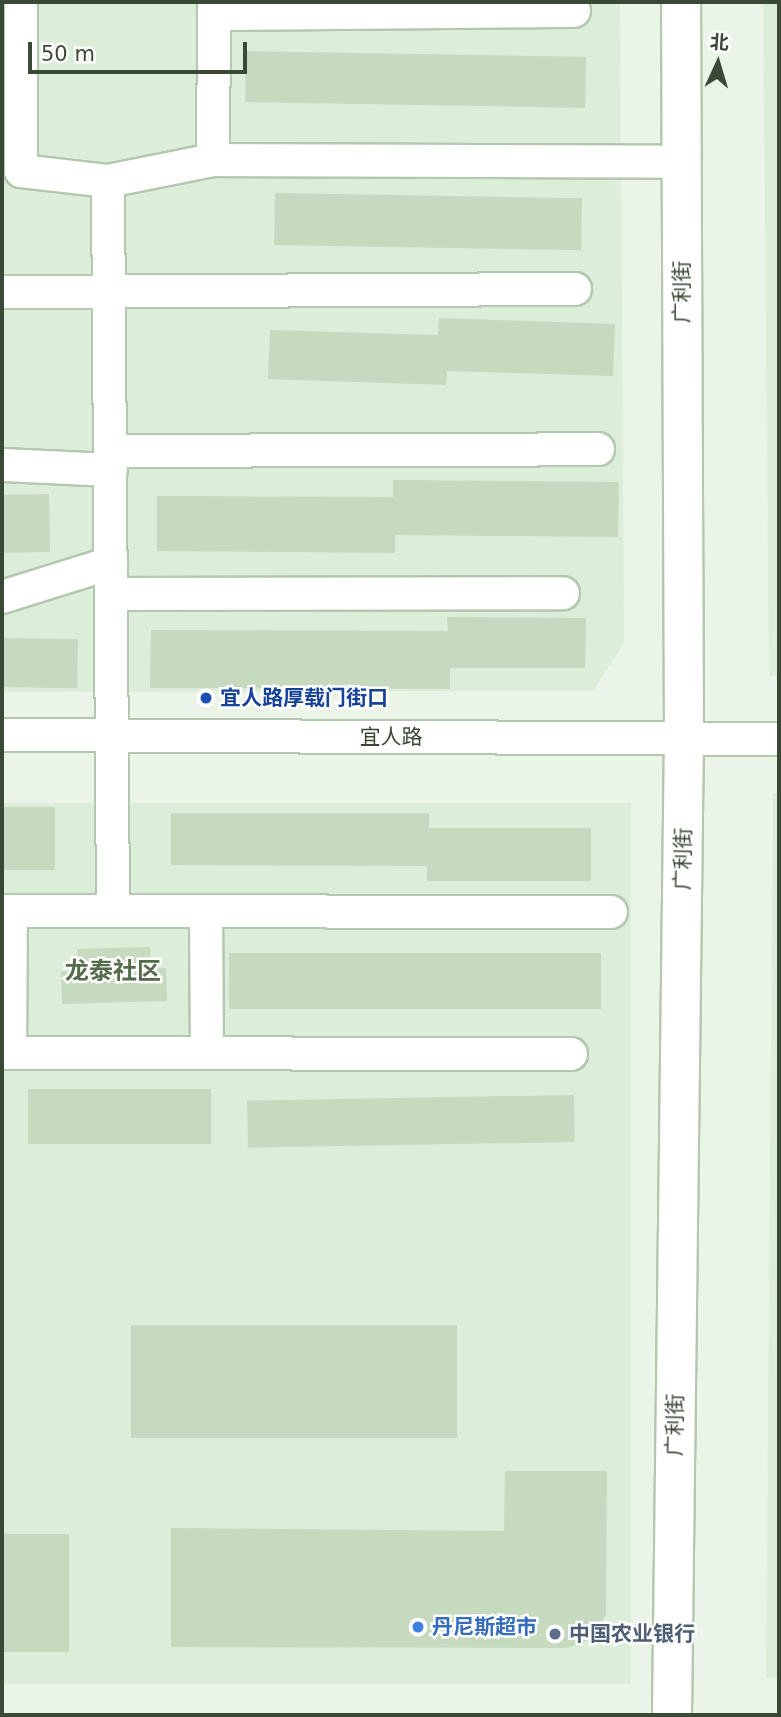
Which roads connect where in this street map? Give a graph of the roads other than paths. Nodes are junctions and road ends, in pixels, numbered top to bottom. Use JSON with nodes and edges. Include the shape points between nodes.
{"nodes":[{"id":1,"x":21,"y":2,"type":"edge"},
{"id":2,"x":681,"y":2,"type":"edge"},
{"id":3,"x":706,"y":2,"type":"edge"},
{"id":4,"x":214,"y":8,"type":"edge"},
{"id":5,"x":574,"y":11,"type":"dead end"},
{"id":6,"x":11,"y":36,"type":"edge"},
{"id":7,"x":213,"y":160,"type":"junction"},
{"id":8,"x":681,"y":162,"type":"junction"},
{"id":9,"x":108,"y":181,"type":"junction"},
{"id":10,"x":575,"y":289,"type":"dead end"},
{"id":11,"x":109,"y":291,"type":"junction"},
{"id":12,"x":2,"y":292,"type":"edge"},
{"id":13,"x":598,"y":449,"type":"dead end"},
{"id":14,"x":110,"y":460,"type":"junction"},
{"id":15,"x":2,"y":465,"type":"edge"},
{"id":16,"x":111,"y":578,"type":"junction"},
{"id":17,"x":563,"y":593,"type":"dead end"},
{"id":18,"x":2,"y":597,"type":"edge"},
{"id":19,"x":2,"y":719,"type":"edge"},
{"id":20,"x":779,"y":722,"type":"edge"},
{"id":21,"x":112,"y":728,"type":"junction"},
{"id":22,"x":697,"y":730,"type":"junction"},
{"id":23,"x":2,"y":735,"type":"edge"},
{"id":24,"x":779,"y":739,"type":"edge"},
{"id":25,"x":6,"y":911,"type":"edge"},
{"id":26,"x":113,"y":911,"type":"junction"},
{"id":27,"x":206,"y":911,"type":"junction"},
{"id":28,"x":611,"y":912,"type":"dead end"},
{"id":29,"x":207,"y":1053,"type":"junction"},
{"id":30,"x":6,"y":1054,"type":"edge"},
{"id":31,"x":571,"y":1054,"type":"dead end"},
{"id":32,"x":671,"y":1715,"type":"edge"},
{"id":33,"x":696,"y":1715,"type":"edge"}],
"edges":[{"from":1,"to":6,"type":"street"},
{"from":2,"to":8,"type":"street","name":"广利街"},
{"from":3,"to":22,"type":"street","name":"广利街"},
{"from":4,"to":5,"type":"street"},
{"from":4,"to":7,"type":"street"},
{"from":6,"to":9,"type":"street","via":[[20,171]]},
{"from":7,"to":8,"type":"street"},
{"from":7,"to":9,"type":"street"},
{"from":8,"to":22,"type":"street","name":"广利街"},
{"from":9,"to":11,"type":"street"},
{"from":10,"to":11,"type":"street"},
{"from":11,"to":12,"type":"street"},
{"from":11,"to":14,"type":"street"},
{"from":13,"to":14,"type":"street"},
{"from":14,"to":15,"type":"street"},
{"from":14,"to":16,"type":"street"},
{"from":16,"to":17,"type":"street"},
{"from":16,"to":18,"type":"street"},
{"from":16,"to":21,"type":"street"},
{"from":19,"to":21,"type":"street","name":"宜人路"},
{"from":20,"to":22,"type":"street","name":"宜人路"},
{"from":21,"to":22,"type":"street","name":"宜人路"},
{"from":21,"to":23,"type":"street","name":"宜人路"},
{"from":21,"to":26,"type":"street"},
{"from":22,"to":24,"type":"street","name":"宜人路"},
{"from":22,"to":32,"type":"street","name":"广利街"},
{"from":22,"to":33,"type":"street","name":"广利街"},
{"from":25,"to":26,"type":"street"},
{"from":25,"to":30,"type":"street"},
{"from":26,"to":27,"type":"street"},
{"from":27,"to":28,"type":"street"},
{"from":27,"to":29,"type":"street"},
{"from":29,"to":30,"type":"street"},
{"from":29,"to":31,"type":"street"}]}
